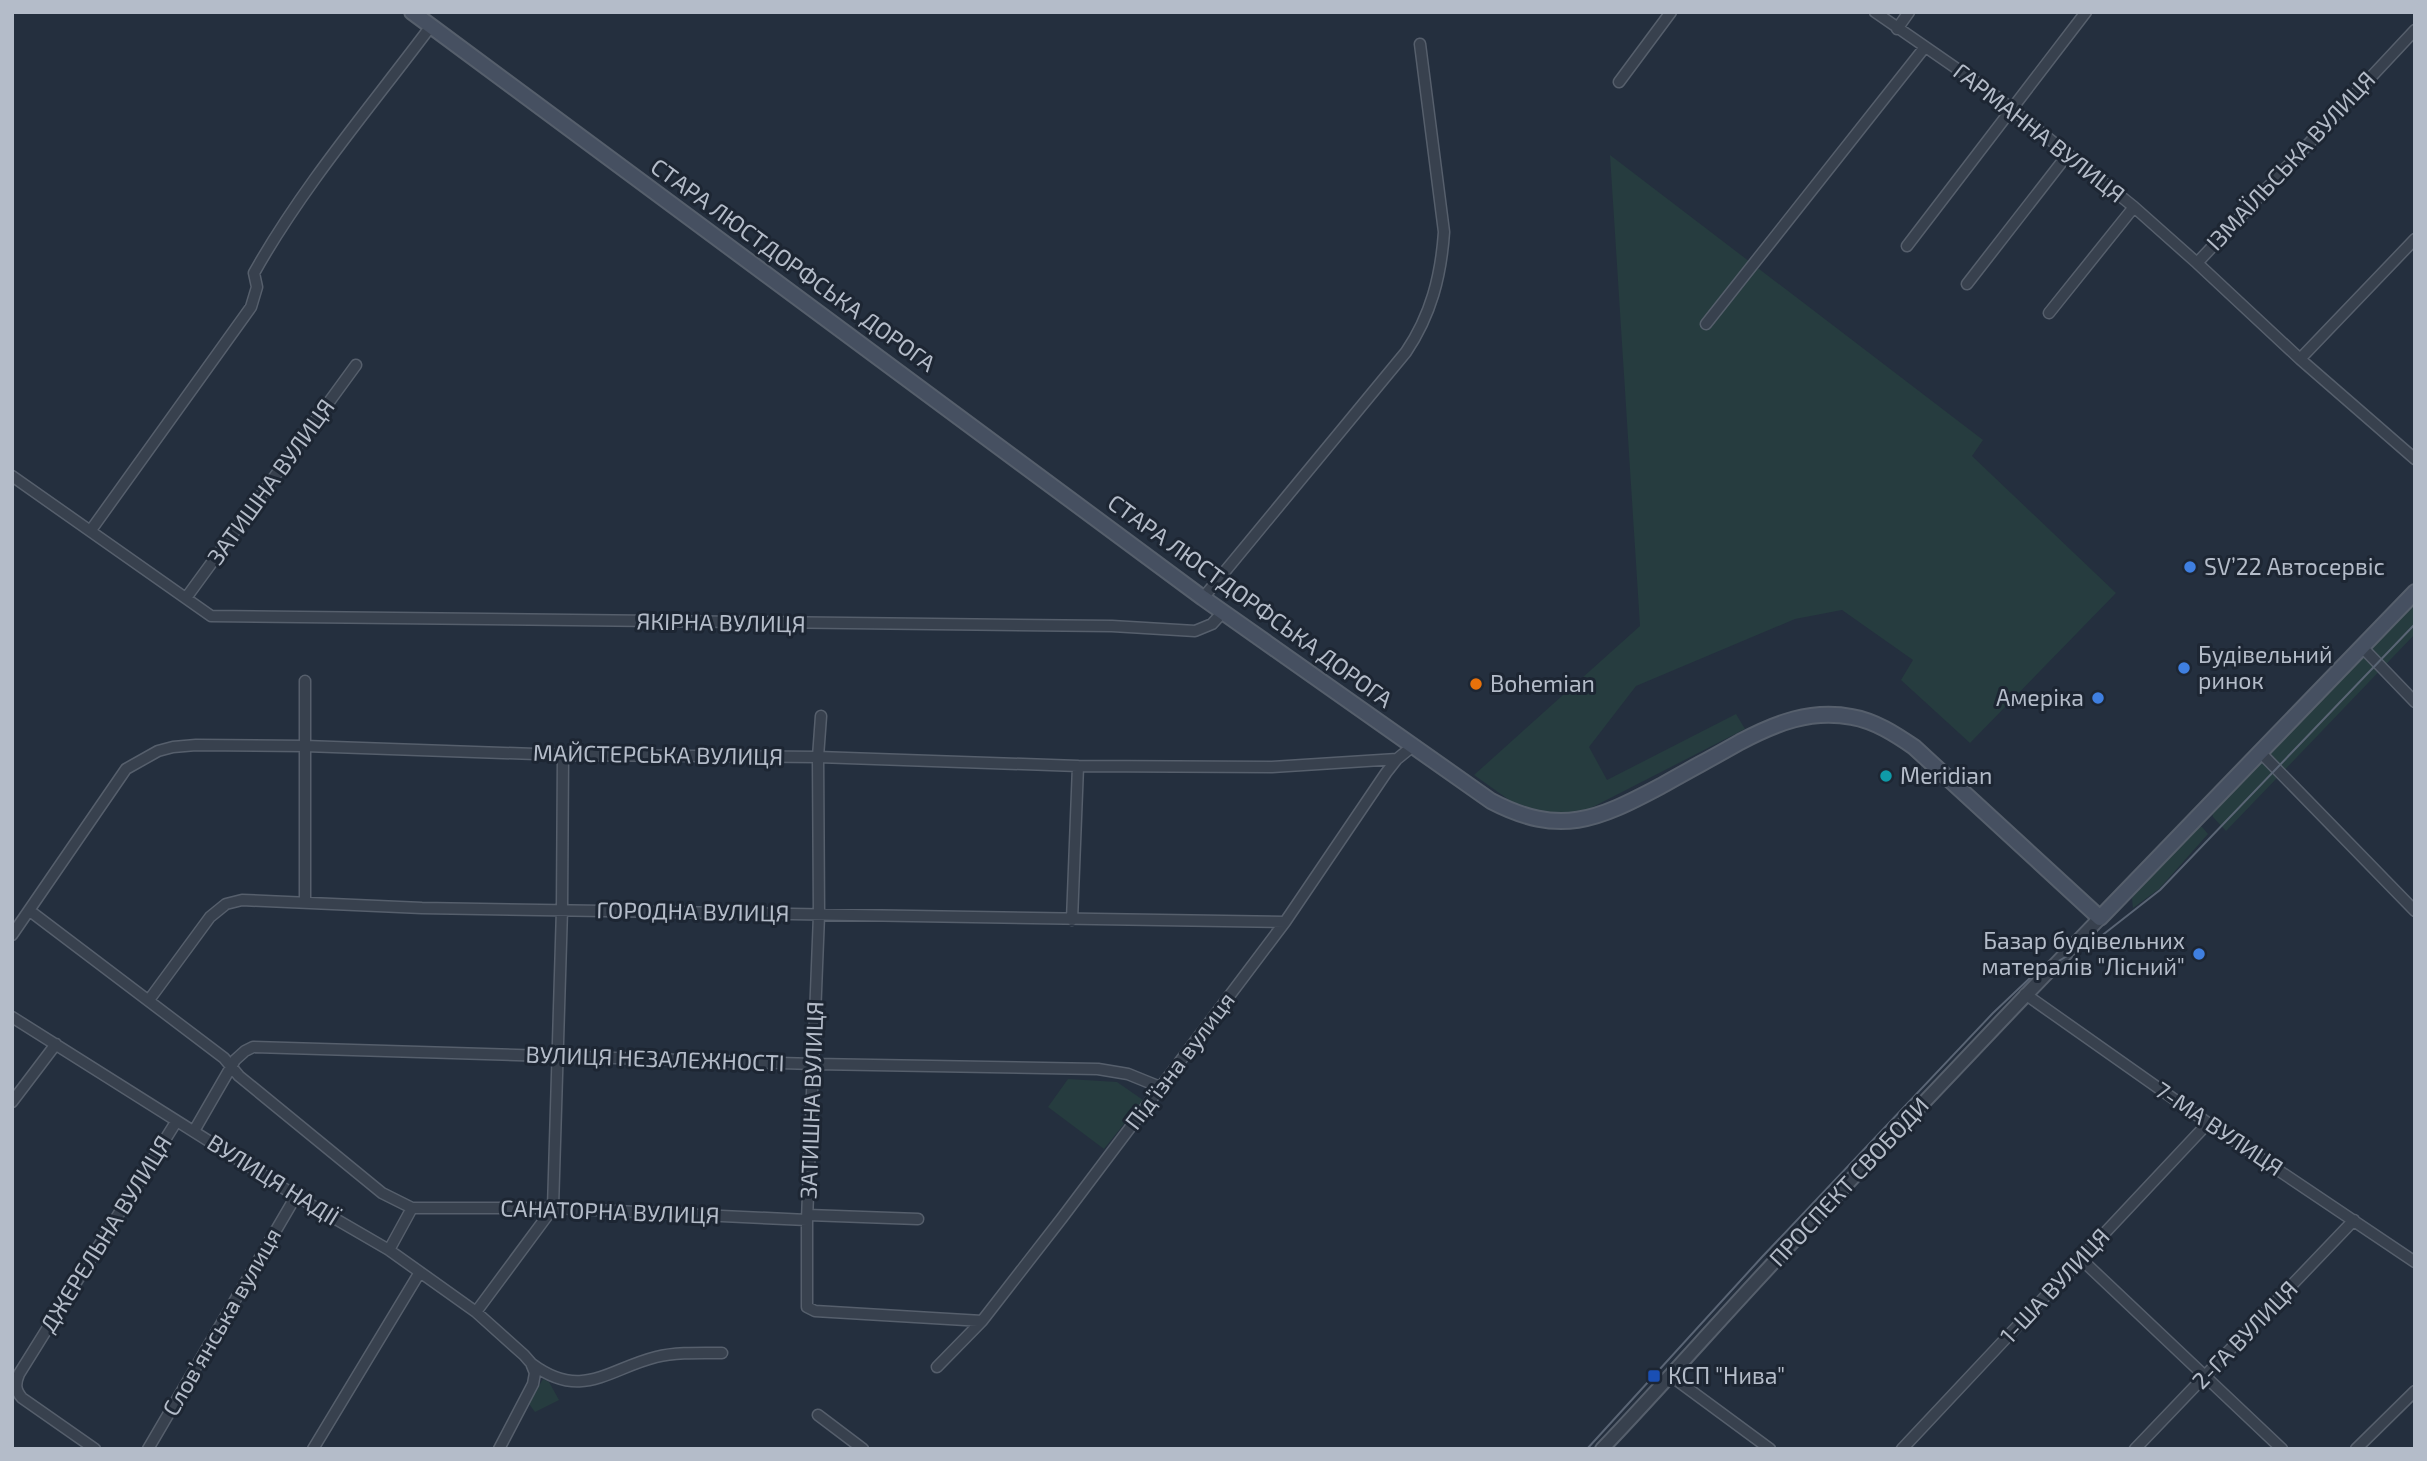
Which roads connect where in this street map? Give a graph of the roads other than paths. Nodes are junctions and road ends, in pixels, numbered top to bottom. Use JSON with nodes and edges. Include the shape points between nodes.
{"nodes":[{"id":1,"x":412,"y":12,"type":"edge"},
{"id":2,"x":1671,"y":12,"type":"edge"},
{"id":3,"x":1875,"y":12,"type":"edge"},
{"id":4,"x":1909,"y":12,"type":"edge"},
{"id":5,"x":2086,"y":12,"type":"edge"},
{"id":6,"x":431,"y":26,"type":"junction"},
{"id":7,"x":1897,"y":29,"type":"junction"},
{"id":8,"x":2415,"y":30,"type":"edge"},
{"id":9,"x":1420,"y":44,"type":"dead end"},
{"id":10,"x":1925,"y":47,"type":"junction"},
{"id":11,"x":1619,"y":82,"type":"dead end"},
{"id":12,"x":2010,"y":109,"type":"junction"},
{"id":13,"x":2068,"y":154,"type":"junction"},
{"id":14,"x":2134,"y":207,"type":"junction"},
{"id":15,"x":2415,"y":239,"type":"edge"},
{"id":16,"x":1907,"y":246,"type":"dead end"},
{"id":17,"x":2197,"y":263,"type":"junction"},
{"id":18,"x":1967,"y":284,"type":"dead end"},
{"id":19,"x":2049,"y":313,"type":"dead end"},
{"id":20,"x":1706,"y":324,"type":"dead end"},
{"id":21,"x":2300,"y":359,"type":"junction"},
{"id":22,"x":356,"y":365,"type":"dead end"},
{"id":23,"x":2413,"y":453,"type":"edge"},
{"id":24,"x":12,"y":476,"type":"edge"},
{"id":25,"x":91,"y":530,"type":"junction"},
{"id":26,"x":2415,"y":592,"type":"edge"},
{"id":27,"x":186,"y":598,"type":"junction"},
{"id":28,"x":1203,"y":598,"type":"junction"},
{"id":29,"x":1223,"y":612,"type":"junction"},
{"id":30,"x":2362,"y":647,"type":"junction"},
{"id":31,"x":305,"y":681,"type":"dead end"},
{"id":32,"x":2415,"y":702,"type":"edge"},
{"id":33,"x":821,"y":716,"type":"dead end"},
{"id":34,"x":305,"y":746,"type":"junction"},
{"id":35,"x":1413,"y":746,"type":"junction"},
{"id":36,"x":2260,"y":752,"type":"junction"},
{"id":37,"x":563,"y":755,"type":"junction"},
{"id":38,"x":818,"y":757,"type":"junction"},
{"id":39,"x":1397,"y":759,"type":"junction"},
{"id":40,"x":1078,"y":766,"type":"junction"},
{"id":41,"x":304,"y":903,"type":"junction"},
{"id":42,"x":562,"y":909,"type":"junction"},
{"id":43,"x":30,"y":911,"type":"junction"},
{"id":44,"x":2415,"y":911,"type":"edge"},
{"id":45,"x":819,"y":915,"type":"junction"},
{"id":46,"x":2099,"y":918,"type":"junction"},
{"id":47,"x":1072,"y":920,"type":"junction"},
{"id":48,"x":1285,"y":922,"type":"junction"},
{"id":49,"x":12,"y":935,"type":"edge"},
{"id":50,"x":2025,"y":995,"type":"junction"},
{"id":51,"x":149,"y":1000,"type":"junction"},
{"id":52,"x":12,"y":1017,"type":"edge"},
{"id":53,"x":56,"y":1044,"type":"junction"},
{"id":54,"x":556,"y":1056,"type":"junction"},
{"id":55,"x":815,"y":1064,"type":"junction"},
{"id":56,"x":232,"y":1066,"type":"junction"},
{"id":57,"x":1160,"y":1087,"type":"junction"},
{"id":58,"x":12,"y":1102,"type":"edge"},
{"id":59,"x":176,"y":1122,"type":"junction"},
{"id":60,"x":2208,"y":1124,"type":"junction"},
{"id":61,"x":194,"y":1131,"type":"junction"},
{"id":62,"x":296,"y":1196,"type":"junction"},
{"id":63,"x":412,"y":1208,"type":"junction"},
{"id":64,"x":553,"y":1208,"type":"junction"},
{"id":65,"x":807,"y":1218,"type":"junction"},
{"id":66,"x":918,"y":1219,"type":"dead end"},
{"id":67,"x":2354,"y":1220,"type":"junction"},
{"id":68,"x":389,"y":1250,"type":"junction"},
{"id":69,"x":2081,"y":1259,"type":"junction"},
{"id":70,"x":2415,"y":1262,"type":"edge"},
{"id":71,"x":420,"y":1272,"type":"junction"},
{"id":72,"x":476,"y":1312,"type":"junction"},
{"id":73,"x":982,"y":1321,"type":"junction"},
{"id":74,"x":722,"y":1353,"type":"dead end"},
{"id":75,"x":531,"y":1363,"type":"junction"},
{"id":76,"x":937,"y":1367,"type":"dead end"},
{"id":77,"x":2206,"y":1375,"type":"junction"},
{"id":78,"x":1671,"y":1376,"type":"junction"},
{"id":79,"x":2415,"y":1391,"type":"edge"},
{"id":80,"x":818,"y":1415,"type":"dead end"},
{"id":81,"x":95,"y":1449,"type":"edge"},
{"id":82,"x":148,"y":1449,"type":"edge"},
{"id":83,"x":313,"y":1449,"type":"edge"},
{"id":84,"x":499,"y":1449,"type":"edge"},
{"id":85,"x":863,"y":1449,"type":"edge"},
{"id":86,"x":1602,"y":1449,"type":"edge"},
{"id":87,"x":1770,"y":1449,"type":"edge"},
{"id":88,"x":1902,"y":1449,"type":"edge"},
{"id":89,"x":2135,"y":1449,"type":"edge"},
{"id":90,"x":2282,"y":1449,"type":"edge"},
{"id":91,"x":2357,"y":1449,"type":"edge"}],
"edges":[{"from":1,"to":6,"type":"main road","name":"СТАРА ЛЮСТДОРФСЬКА ДОРОГА"},
{"from":2,"to":11,"type":"street"},
{"from":3,"to":7,"type":"street","name":"ГАРМАННА ВУЛИЦЯ"},
{"from":4,"to":7,"type":"street"},
{"from":5,"to":12,"type":"street"},
{"from":6,"to":25,"type":"street","via":[[276,235],[254,273],[257,287],[251,307]]},
{"from":6,"to":28,"type":"main road","name":"СТАРА ЛЮСТДОРФСЬКА ДОРОГА"},
{"from":7,"to":10,"type":"street","name":"ГАРМАННА ВУЛИЦЯ"},
{"from":8,"to":17,"type":"street","name":"ІЗМАЇЛЬСЬКА ВУЛИЦЯ"},
{"from":9,"to":28,"type":"street","via":[[1444,232],[1430,310],[1406,352]]},
{"from":10,"to":12,"type":"street","name":"ГАРМАННА ВУЛИЦЯ"},
{"from":10,"to":20,"type":"street"},
{"from":12,"to":13,"type":"street","name":"ГАРМАННА ВУЛИЦЯ"},
{"from":12,"to":16,"type":"street"},
{"from":13,"to":14,"type":"street","name":"ГАРМАННА ВУЛИЦЯ"},
{"from":13,"to":18,"type":"street"},
{"from":14,"to":17,"type":"street","name":"ГАРМАННА ВУЛИЦЯ"},
{"from":14,"to":19,"type":"street"},
{"from":15,"to":21,"type":"street"},
{"from":17,"to":21,"type":"street","name":"ІЗМАЇЛЬСЬКА ВУЛИЦЯ"},
{"from":21,"to":23,"type":"street","name":"ІЗМАЇЛЬСЬКА ВУЛИЦЯ"},
{"from":22,"to":27,"type":"street","name":"ЗАТИШНА ВУЛИЦЯ"},
{"from":24,"to":25,"type":"street"},
{"from":25,"to":27,"type":"street"},
{"from":26,"to":30,"type":"main road"},
{"from":27,"to":29,"type":"street","name":"ЯКІРНА ВУЛИЦЯ","via":[[211,616],[1112,626],[1195,631],[1212,624]]},
{"from":28,"to":29,"type":"main road","name":"СТАРА ЛЮСТДОРФСЬКА ДОРОГА"},
{"from":29,"to":35,"type":"main road","name":"СТАРА ЛЮСТДОРФСЬКА ДОРОГА"},
{"from":30,"to":32,"type":"street"},
{"from":30,"to":36,"type":"main road"},
{"from":31,"to":34,"type":"street"},
{"from":33,"to":38,"type":"street","name":"ЗАТИШНА ВУЛИЦЯ"},
{"from":34,"to":37,"type":"street","name":"МАЙСТЕРСЬКА ВУЛИЦЯ"},
{"from":34,"to":41,"type":"street"},
{"from":34,"to":43,"type":"street","name":"МАЙСТЕРСЬКА ВУЛИЦЯ","via":[[173,747],[126,769]]},
{"from":35,"to":39,"type":"street","name":"Підʼїзна вулиця"},
{"from":35,"to":46,"type":"main road","name":"СТАРА ЛЮСТДОРФСЬКА ДОРОГА","via":[[1505,809],[1535,819],[1576,821],[1609,812],[1777,724],[1816,714],[1854,717],[1914,747]]},
{"from":36,"to":44,"type":"street"},
{"from":36,"to":46,"type":"main road"},
{"from":37,"to":38,"type":"street","name":"МАЙСТЕРСЬКА ВУЛИЦЯ"},
{"from":37,"to":42,"type":"street"},
{"from":38,"to":40,"type":"street","name":"МАЙСТЕРСЬКА ВУЛИЦЯ"},
{"from":38,"to":45,"type":"street","name":"ЗАТИШНА ВУЛИЦЯ"},
{"from":39,"to":40,"type":"street","name":"МАЙСТЕРСЬКА ВУЛИЦЯ","via":[[1272,767]]},
{"from":39,"to":48,"type":"street","name":"Підʼїзна вулиця"},
{"from":40,"to":47,"type":"street"},
{"from":41,"to":42,"type":"street","name":"ГОРОДНА ВУЛИЦЯ"},
{"from":41,"to":51,"type":"street","name":"ГОРОДНА ВУЛИЦЯ","via":[[243,900],[218,909]]},
{"from":42,"to":45,"type":"street","name":"ГОРОДНА ВУЛИЦЯ"},
{"from":42,"to":54,"type":"street"},
{"from":43,"to":49,"type":"street","name":"МАЙСТЕРСЬКА ВУЛИЦЯ"},
{"from":43,"to":51,"type":"street"},
{"from":45,"to":47,"type":"street","name":"ГОРОДНА ВУЛИЦЯ"},
{"from":45,"to":55,"type":"street","name":"ЗАТИШНА ВУЛИЦЯ"},
{"from":46,"to":50,"type":"street","name":"ПРОСПЕКТ СВОБОДИ"},
{"from":47,"to":48,"type":"street","name":"ГОРОДНА ВУЛИЦЯ"},
{"from":48,"to":57,"type":"street","name":"Підʼїзна вулиця"},
{"from":50,"to":60,"type":"street","name":"7-МА ВУЛИЦЯ"},
{"from":50,"to":78,"type":"street","name":"ПРОСПЕКТ СВОБОДИ"},
{"from":51,"to":56,"type":"street"},
{"from":52,"to":53,"type":"street","name":"ВУЛИЦЯ НАДІЇ"},
{"from":53,"to":58,"type":"street"},
{"from":53,"to":59,"type":"street","name":"ВУЛИЦЯ НАДІЇ"},
{"from":54,"to":55,"type":"street","name":"ВУЛИЦЯ НЕЗАЛЕЖНОСТІ"},
{"from":54,"to":56,"type":"street","name":"ВУЛИЦЯ НЕЗАЛЕЖНОСТІ","via":[[261,1047],[245,1051]]},
{"from":54,"to":64,"type":"street"},
{"from":55,"to":57,"type":"street","name":"ВУЛИЦЯ НЕЗАЛЕЖНОСТІ","via":[[1098,1069],[1128,1074]]},
{"from":55,"to":65,"type":"street","name":"ЗАТИШНА ВУЛИЦЯ"},
{"from":56,"to":61,"type":"street","name":"ВУЛИЦЯ НЕЗАЛЕЖНОСТІ"},
{"from":56,"to":63,"type":"street","via":[[382,1193]]},
{"from":57,"to":73,"type":"street","name":"Підʼїзна вулиця"},
{"from":59,"to":61,"type":"street","name":"ВУЛИЦЯ НАДІЇ"},
{"from":59,"to":81,"type":"street","name":"ДЖЕРЕЛЬНА ВУЛИЦЯ","via":[[16,1383],[22,1398]]},
{"from":60,"to":67,"type":"street","name":"7-МА ВУЛИЦЯ"},
{"from":60,"to":69,"type":"street","name":"1-ША ВУЛИЦЯ"},
{"from":61,"to":62,"type":"street","name":"ВУЛИЦЯ НАДІЇ"},
{"from":62,"to":68,"type":"street","name":"ВУЛИЦЯ НАДІЇ"},
{"from":62,"to":82,"type":"street","name":"Словʼянська вулиця"},
{"from":63,"to":64,"type":"street","name":"САНАТОРНА ВУЛИЦЯ"},
{"from":63,"to":68,"type":"street"},
{"from":64,"to":65,"type":"street","name":"САНАТОРНА ВУЛИЦЯ"},
{"from":64,"to":72,"type":"street"},
{"from":65,"to":66,"type":"street","name":"САНАТОРНА ВУЛИЦЯ"},
{"from":65,"to":73,"type":"street","name":"ЗАТИШНА ВУЛИЦЯ","via":[[808,1309]]},
{"from":67,"to":70,"type":"street","name":"7-МА ВУЛИЦЯ"},
{"from":67,"to":77,"type":"street","name":"2-ГА ВУЛИЦЯ"},
{"from":68,"to":71,"type":"street","name":"ВУЛИЦЯ НАДІЇ"},
{"from":69,"to":77,"type":"street"},
{"from":69,"to":88,"type":"street","name":"1-ША ВУЛИЦЯ"},
{"from":71,"to":72,"type":"street","name":"ВУЛИЦЯ НАДІЇ"},
{"from":71,"to":83,"type":"street"},
{"from":72,"to":75,"type":"street","name":"ВУЛИЦЯ НАДІЇ"},
{"from":73,"to":76,"type":"street","name":"Підʼїзна вулиця"},
{"from":74,"to":75,"type":"street","via":[[653,1358],[586,1381],[553,1377]]},
{"from":75,"to":84,"type":"street","via":[[533,1384]]},
{"from":77,"to":89,"type":"street","name":"2-ГА ВУЛИЦЯ"},
{"from":77,"to":90,"type":"street"},
{"from":78,"to":86,"type":"street","name":"ПРОСПЕКТ СВОБОДИ"},
{"from":78,"to":87,"type":"street"},
{"from":79,"to":91,"type":"street"},
{"from":80,"to":85,"type":"street"}]}
